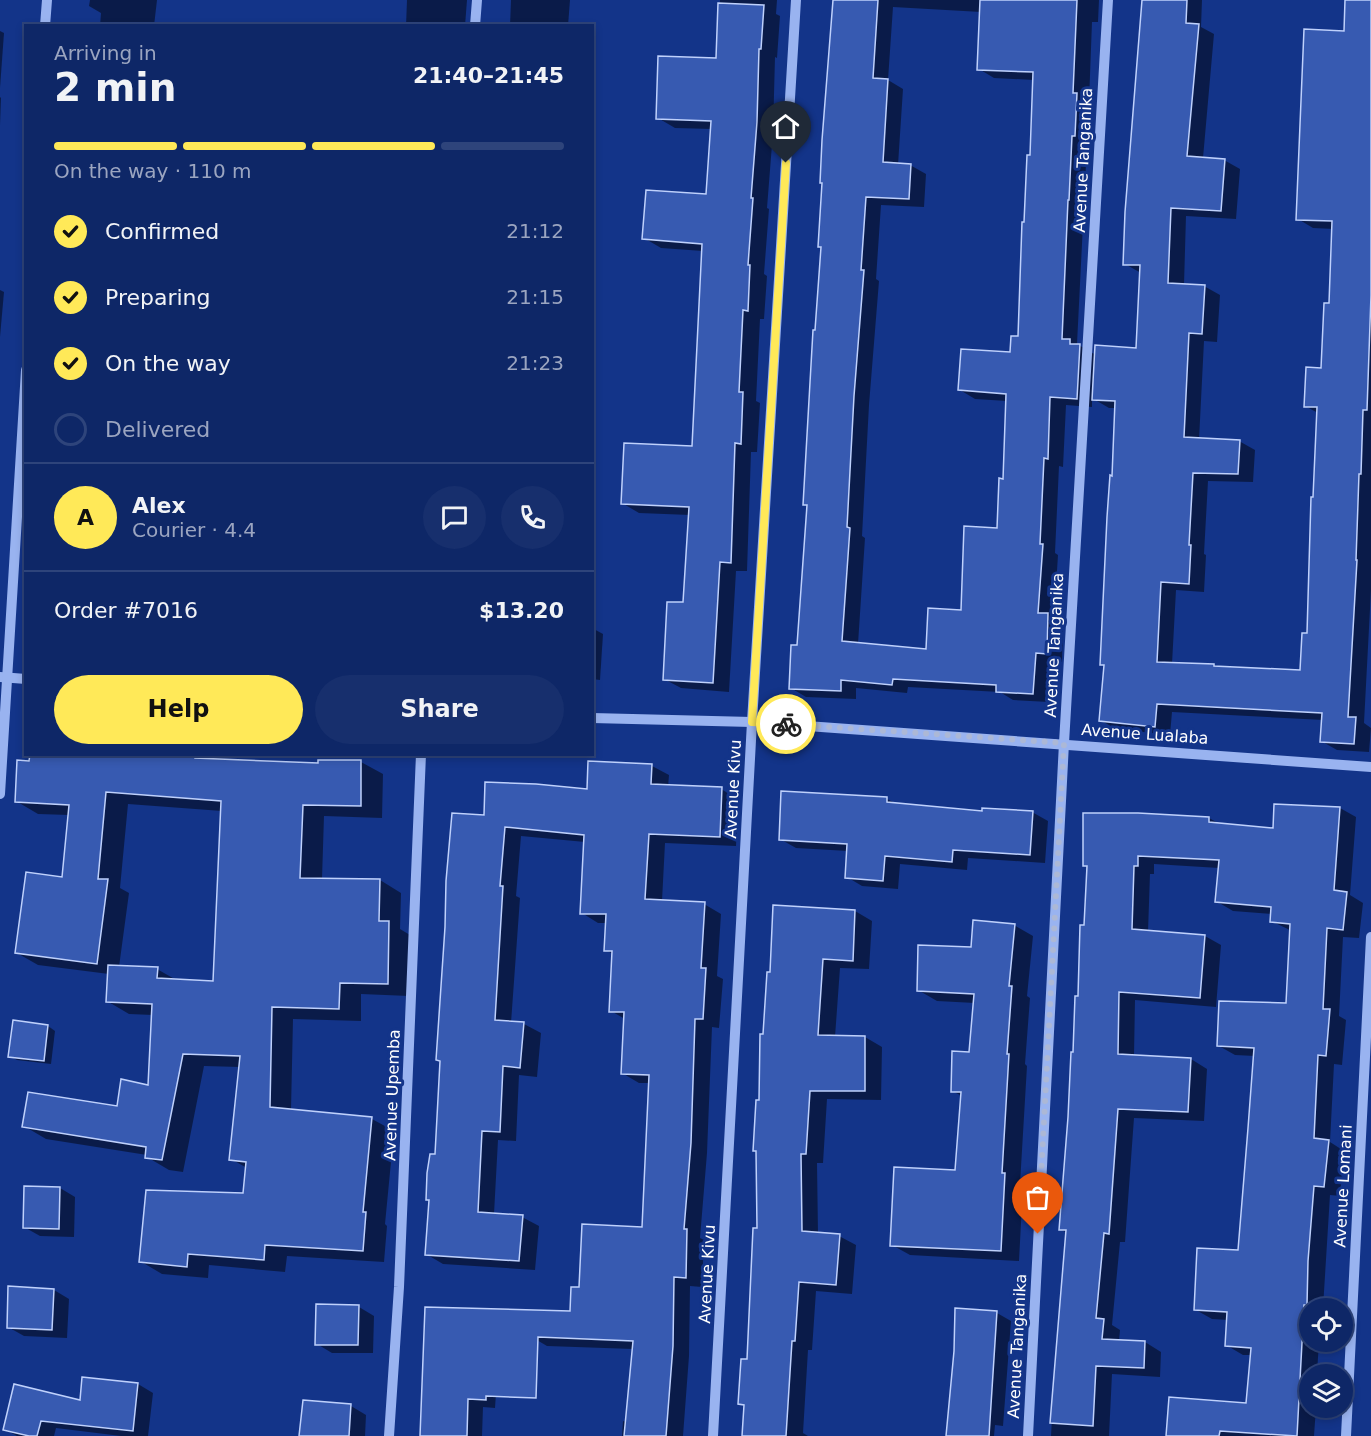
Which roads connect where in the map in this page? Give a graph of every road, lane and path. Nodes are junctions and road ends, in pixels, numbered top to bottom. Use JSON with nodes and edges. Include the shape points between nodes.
{"nodes":[{"id":1,"x":46,"y":0,"type":"edge"},
{"id":2,"x":477,"y":0,"type":"edge"},
{"id":3,"x":796,"y":0,"type":"edge"},
{"id":4,"x":1108,"y":0,"type":"edge"},
{"id":5,"x":45,"y":24,"type":"edge"},
{"id":6,"x":475,"y":24,"type":"edge"},
{"id":7,"x":24,"y":398,"type":"edge"},
{"id":8,"x":4,"y":677,"type":"edge"},
{"id":9,"x":24,"y":679,"type":"edge"},
{"id":10,"x":594,"y":718,"type":"edge"},
{"id":11,"x":752,"y":722,"type":"junction"},
{"id":12,"x":1064,"y":743,"type":"junction"},
{"id":13,"x":421,"y":756,"type":"edge"},
{"id":14,"x":1371,"y":766,"type":"edge"},
{"id":15,"x":0,"y":794,"type":"edge"},
{"id":16,"x":1371,"y":937,"type":"edge"},
{"id":17,"x":389,"y":1436,"type":"edge"},
{"id":18,"x":712,"y":1436,"type":"edge"},
{"id":19,"x":1028,"y":1436,"type":"edge"},
{"id":20,"x":1346,"y":1436,"type":"edge"}],
"edges":[{"from":1,"to":5,"type":"street"},
{"from":2,"to":6,"type":"street"},
{"from":3,"to":11,"type":"street","name":"Avenue Kivu"},
{"from":4,"to":12,"type":"street","name":"Avenue Tanganika"},
{"from":7,"to":8,"type":"street"},
{"from":8,"to":9,"type":"street"},
{"from":8,"to":15,"type":"street"},
{"from":10,"to":11,"type":"street","name":"Avenue Lualaba"},
{"from":11,"to":12,"type":"street","name":"Avenue Lualaba"},
{"from":11,"to":18,"type":"street","name":"Avenue Kivu"},
{"from":12,"to":14,"type":"street","name":"Avenue Lualaba"},
{"from":12,"to":19,"type":"street","name":"Avenue Tanganika"},
{"from":13,"to":17,"type":"street","name":"Avenue Upemba","via":[[399,1287]]},
{"from":16,"to":20,"type":"street","name":"Avenue Lomani"}]}
